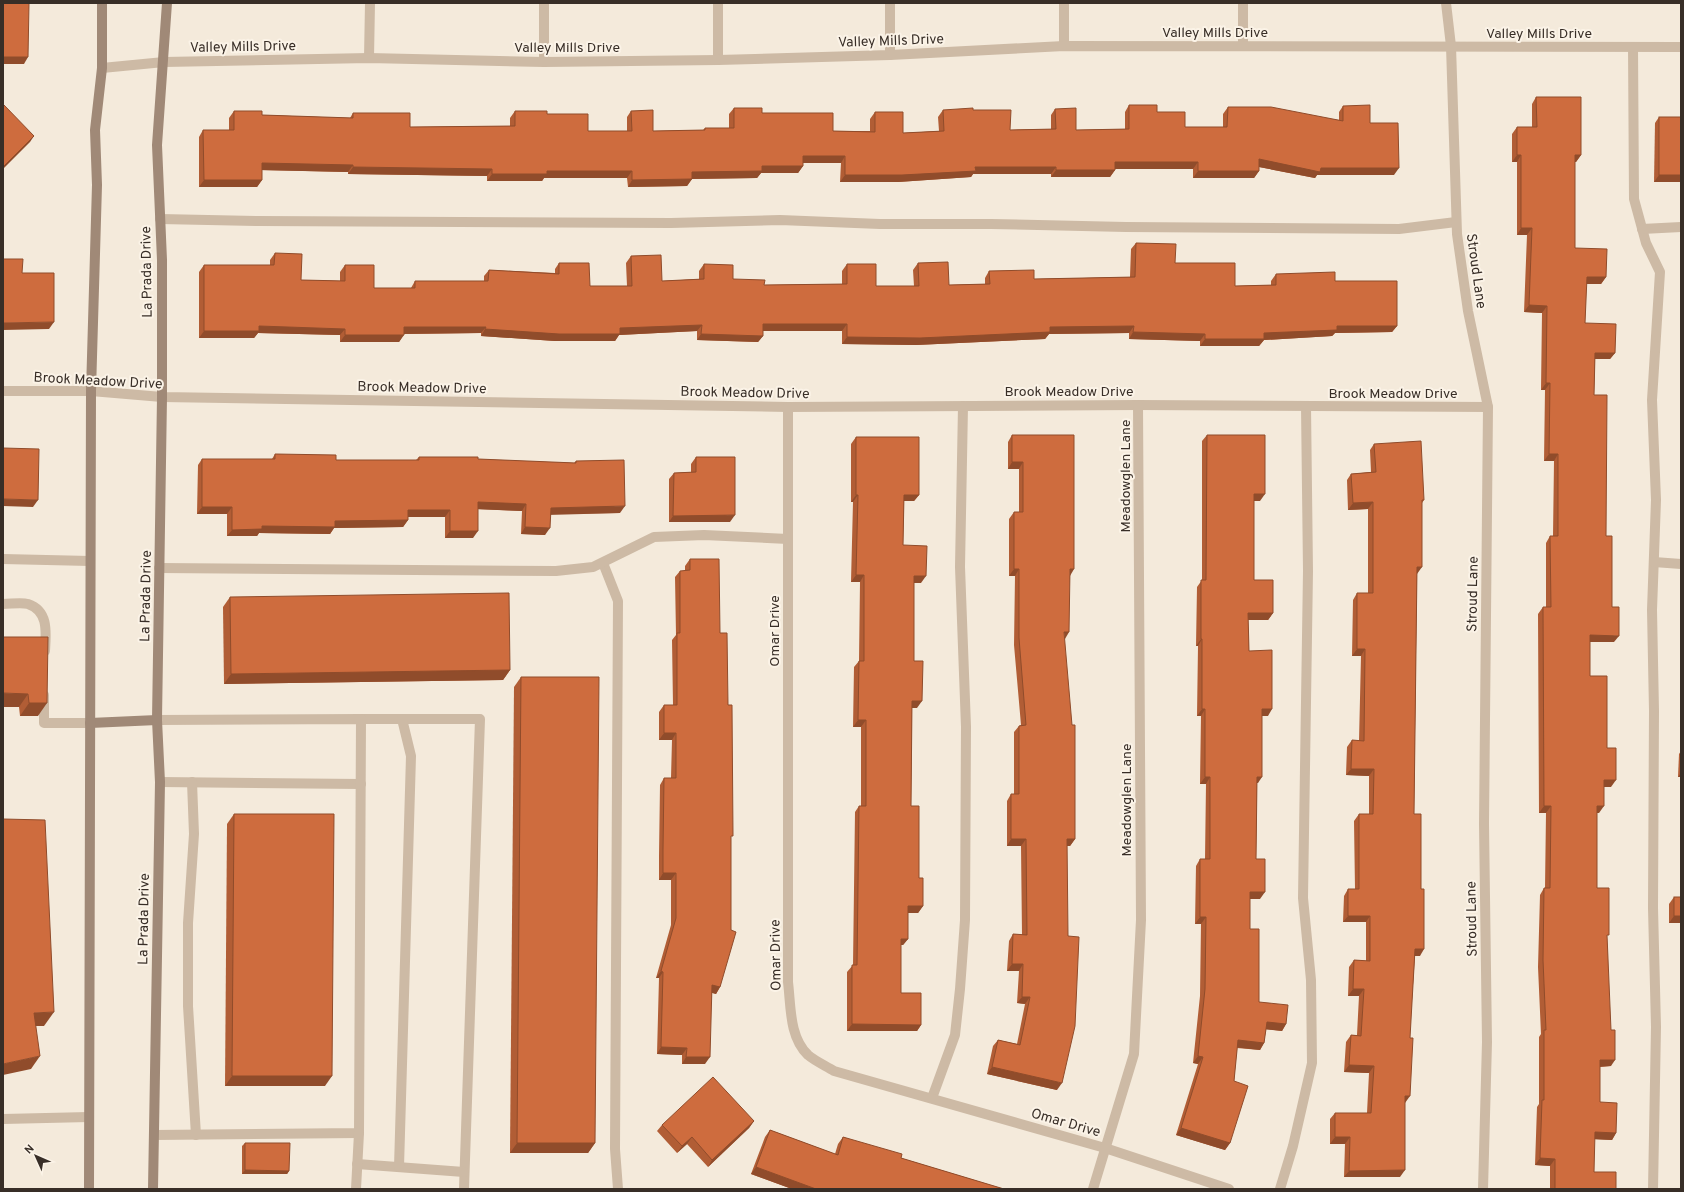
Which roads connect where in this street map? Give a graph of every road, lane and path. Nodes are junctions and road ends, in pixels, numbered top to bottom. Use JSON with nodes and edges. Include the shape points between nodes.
{"nodes":[{"id":1,"x":102,"y":3,"type":"edge"},
{"id":2,"x":168,"y":3,"type":"edge"},
{"id":3,"x":370,"y":3,"type":"edge"},
{"id":4,"x":544,"y":3,"type":"edge"},
{"id":5,"x":718,"y":3,"type":"edge"},
{"id":6,"x":890,"y":3,"type":"edge"},
{"id":7,"x":1064,"y":3,"type":"edge"},
{"id":8,"x":1243,"y":3,"type":"edge"},
{"id":9,"x":1446,"y":3,"type":"edge"},
{"id":10,"x":1064,"y":46,"type":"junction"},
{"id":11,"x":1243,"y":46,"type":"junction"},
{"id":12,"x":1451,"y":46,"type":"junction"},
{"id":13,"x":1633,"y":47,"type":"junction"},
{"id":14,"x":1681,"y":47,"type":"edge"},
{"id":15,"x":890,"y":55,"type":"junction"},
{"id":16,"x":369,"y":58,"type":"junction"},
{"id":17,"x":718,"y":60,"type":"junction"},
{"id":18,"x":164,"y":62,"type":"junction"},
{"id":19,"x":544,"y":62,"type":"junction"},
{"id":20,"x":102,"y":68,"type":"junction"},
{"id":21,"x":160,"y":219,"type":"junction"},
{"id":22,"x":1456,"y":222,"type":"junction"},
{"id":23,"x":1681,"y":227,"type":"edge"},
{"id":24,"x":1642,"y":229,"type":"junction"},
{"id":25,"x":3,"y":391,"type":"edge"},
{"id":26,"x":91,"y":391,"type":"junction"},
{"id":27,"x":162,"y":397,"type":"junction"},
{"id":28,"x":1138,"y":405,"type":"junction"},
{"id":29,"x":962,"y":406,"type":"junction"},
{"id":30,"x":1306,"y":406,"type":"junction"},
{"id":31,"x":1488,"y":407,"type":"junction"},
{"id":32,"x":788,"y":408,"type":"junction"},
{"id":33,"x":788,"y":539,"type":"junction"},
{"id":34,"x":3,"y":559,"type":"edge"},
{"id":35,"x":90,"y":561,"type":"junction"},
{"id":36,"x":1654,"y":562,"type":"junction"},
{"id":37,"x":603,"y":563,"type":"junction"},
{"id":38,"x":1681,"y":564,"type":"edge"},
{"id":39,"x":159,"y":568,"type":"junction"},
{"id":40,"x":3,"y":604,"type":"edge"},
{"id":41,"x":45,"y":659,"type":"edge"},
{"id":42,"x":45,"y":687,"type":"edge"},
{"id":43,"x":361,"y":719,"type":"junction"},
{"id":44,"x":402,"y":719,"type":"junction"},
{"id":45,"x":157,"y":720,"type":"junction"},
{"id":46,"x":90,"y":723,"type":"junction"},
{"id":47,"x":160,"y":782,"type":"junction"},
{"id":48,"x":192,"y":782,"type":"junction"},
{"id":49,"x":362,"y":784,"type":"junction"},
{"id":50,"x":932,"y":1098,"type":"junction"},
{"id":51,"x":89,"y":1117,"type":"junction"},
{"id":52,"x":3,"y":1119,"type":"edge"},
{"id":53,"x":359,"y":1133,"type":"junction"},
{"id":54,"x":154,"y":1135,"type":"junction"},
{"id":55,"x":196,"y":1135,"type":"junction"},
{"id":56,"x":1105,"y":1148,"type":"junction"},
{"id":57,"x":357,"y":1164,"type":"junction"},
{"id":58,"x":399,"y":1167,"type":"junction"},
{"id":59,"x":464,"y":1172,"type":"junction"},
{"id":60,"x":89,"y":1189,"type":"edge"},
{"id":61,"x":153,"y":1189,"type":"edge"},
{"id":62,"x":356,"y":1189,"type":"edge"},
{"id":63,"x":464,"y":1189,"type":"edge"},
{"id":64,"x":618,"y":1189,"type":"edge"},
{"id":65,"x":1093,"y":1189,"type":"edge"},
{"id":66,"x":1229,"y":1189,"type":"edge"},
{"id":67,"x":1280,"y":1189,"type":"edge"},
{"id":68,"x":1483,"y":1189,"type":"edge"},
{"id":69,"x":1653,"y":1189,"type":"edge"}],
"edges":[{"from":1,"to":20,"type":"main road"},
{"from":2,"to":18,"type":"main road","name":"La Prada Drive"},
{"from":3,"to":16,"type":"street"},
{"from":4,"to":19,"type":"street"},
{"from":5,"to":17,"type":"street"},
{"from":6,"to":15,"type":"street"},
{"from":7,"to":10,"type":"street"},
{"from":8,"to":11,"type":"street"},
{"from":9,"to":12,"type":"street","name":"Stroud Lane"},
{"from":10,"to":11,"type":"street","name":"Valley Mills Drive"},
{"from":10,"to":15,"type":"street","name":"Valley Mills Drive"},
{"from":11,"to":12,"type":"street","name":"Valley Mills Drive"},
{"from":12,"to":13,"type":"street","name":"Valley Mills Drive"},
{"from":12,"to":22,"type":"street","name":"Stroud Lane"},
{"from":13,"to":14,"type":"street","name":"Valley Mills Drive"},
{"from":13,"to":24,"type":"street","via":[[1634,200]]},
{"from":15,"to":17,"type":"street","name":"Valley Mills Drive"},
{"from":16,"to":18,"type":"street","name":"Valley Mills Drive"},
{"from":16,"to":19,"type":"street","name":"Valley Mills Drive"},
{"from":17,"to":19,"type":"street","name":"Valley Mills Drive"},
{"from":18,"to":20,"type":"street","name":"Valley Mills Drive"},
{"from":18,"to":21,"type":"main road","name":"La Prada Drive","via":[[157,145]]},
{"from":20,"to":26,"type":"main road","via":[[95,130],[98,186]]},
{"from":21,"to":22,"type":"street","via":[[631,223],[780,220],[880,224],[1399,229]]},
{"from":21,"to":27,"type":"main road","name":"La Prada Drive"},
{"from":22,"to":31,"type":"street","name":"Stroud Lane","via":[[1468,311]]},
{"from":23,"to":24,"type":"street"},
{"from":24,"to":36,"type":"street","via":[[1660,272],[1652,400],[1656,500]]},
{"from":25,"to":26,"type":"street","name":"Brook Meadow Drive"},
{"from":26,"to":27,"type":"street","name":"Brook Meadow Drive"},
{"from":26,"to":35,"type":"main road"},
{"from":27,"to":32,"type":"street","name":"Brook Meadow Drive"},
{"from":27,"to":39,"type":"main road","name":"La Prada Drive"},
{"from":28,"to":29,"type":"street","name":"Brook Meadow Drive"},
{"from":28,"to":30,"type":"street","name":"Brook Meadow Drive"},
{"from":28,"to":56,"type":"street","name":"Meadowglen Lane","via":[[1141,920],[1134,1054]]},
{"from":29,"to":32,"type":"street","name":"Brook Meadow Drive"},
{"from":29,"to":50,"type":"street","via":[[960,567],[966,727],[965,920],[955,1035]]},
{"from":30,"to":31,"type":"street","name":"Brook Meadow Drive"},
{"from":30,"to":67,"type":"street","via":[[1308,586],[1303,898],[1311,980],[1312,1063],[1293,1146]]},
{"from":31,"to":68,"type":"street","name":"Stroud Lane","via":[[1484,824],[1487,1042]]},
{"from":32,"to":33,"type":"street","name":"Omar Drive"},
{"from":33,"to":37,"type":"street","via":[[704,535],[654,537]]},
{"from":33,"to":50,"type":"street","name":"Omar Drive","via":[[788,982],[793,1026],[797,1041],[808,1055],[834,1071]]},
{"from":34,"to":35,"type":"street"},
{"from":35,"to":46,"type":"main road"},
{"from":36,"to":38,"type":"street"},
{"from":36,"to":69,"type":"street","via":[[1653,908],[1656,1027]]},
{"from":37,"to":39,"type":"street","via":[[593,567],[556,571]]},
{"from":37,"to":64,"type":"street","via":[[618,600],[615,1149]]},
{"from":39,"to":45,"type":"main road","name":"La Prada Drive"},
{"from":40,"to":41,"type":"street","via":[[28,604],[40,610],[46,624]]},
{"from":42,"to":46,"type":"street","via":[[44,723]]},
{"from":43,"to":44,"type":"street"},
{"from":43,"to":45,"type":"street"},
{"from":43,"to":49,"type":"street"},
{"from":44,"to":58,"type":"street","via":[[411,756]]},
{"from":44,"to":59,"type":"street","via":[[480,719]]},
{"from":45,"to":46,"type":"main road"},
{"from":45,"to":47,"type":"main road","name":"La Prada Drive"},
{"from":46,"to":51,"type":"main road"},
{"from":47,"to":48,"type":"street"},
{"from":47,"to":54,"type":"main road","name":"La Prada Drive"},
{"from":48,"to":49,"type":"street"},
{"from":48,"to":55,"type":"street","via":[[194,834],[188,923],[188,998]]},
{"from":49,"to":53,"type":"street"},
{"from":50,"to":56,"type":"street","name":"Omar Drive"},
{"from":51,"to":52,"type":"street"},
{"from":51,"to":60,"type":"main road"},
{"from":53,"to":55,"type":"street"},
{"from":53,"to":57,"type":"street"},
{"from":54,"to":55,"type":"street"},
{"from":54,"to":61,"type":"main road","name":"La Prada Drive"},
{"from":56,"to":65,"type":"street","name":"Meadowglen Lane"},
{"from":56,"to":66,"type":"street","name":"Omar Drive"},
{"from":57,"to":58,"type":"street"},
{"from":57,"to":62,"type":"street"},
{"from":58,"to":59,"type":"street"},
{"from":59,"to":63,"type":"street"}]}
